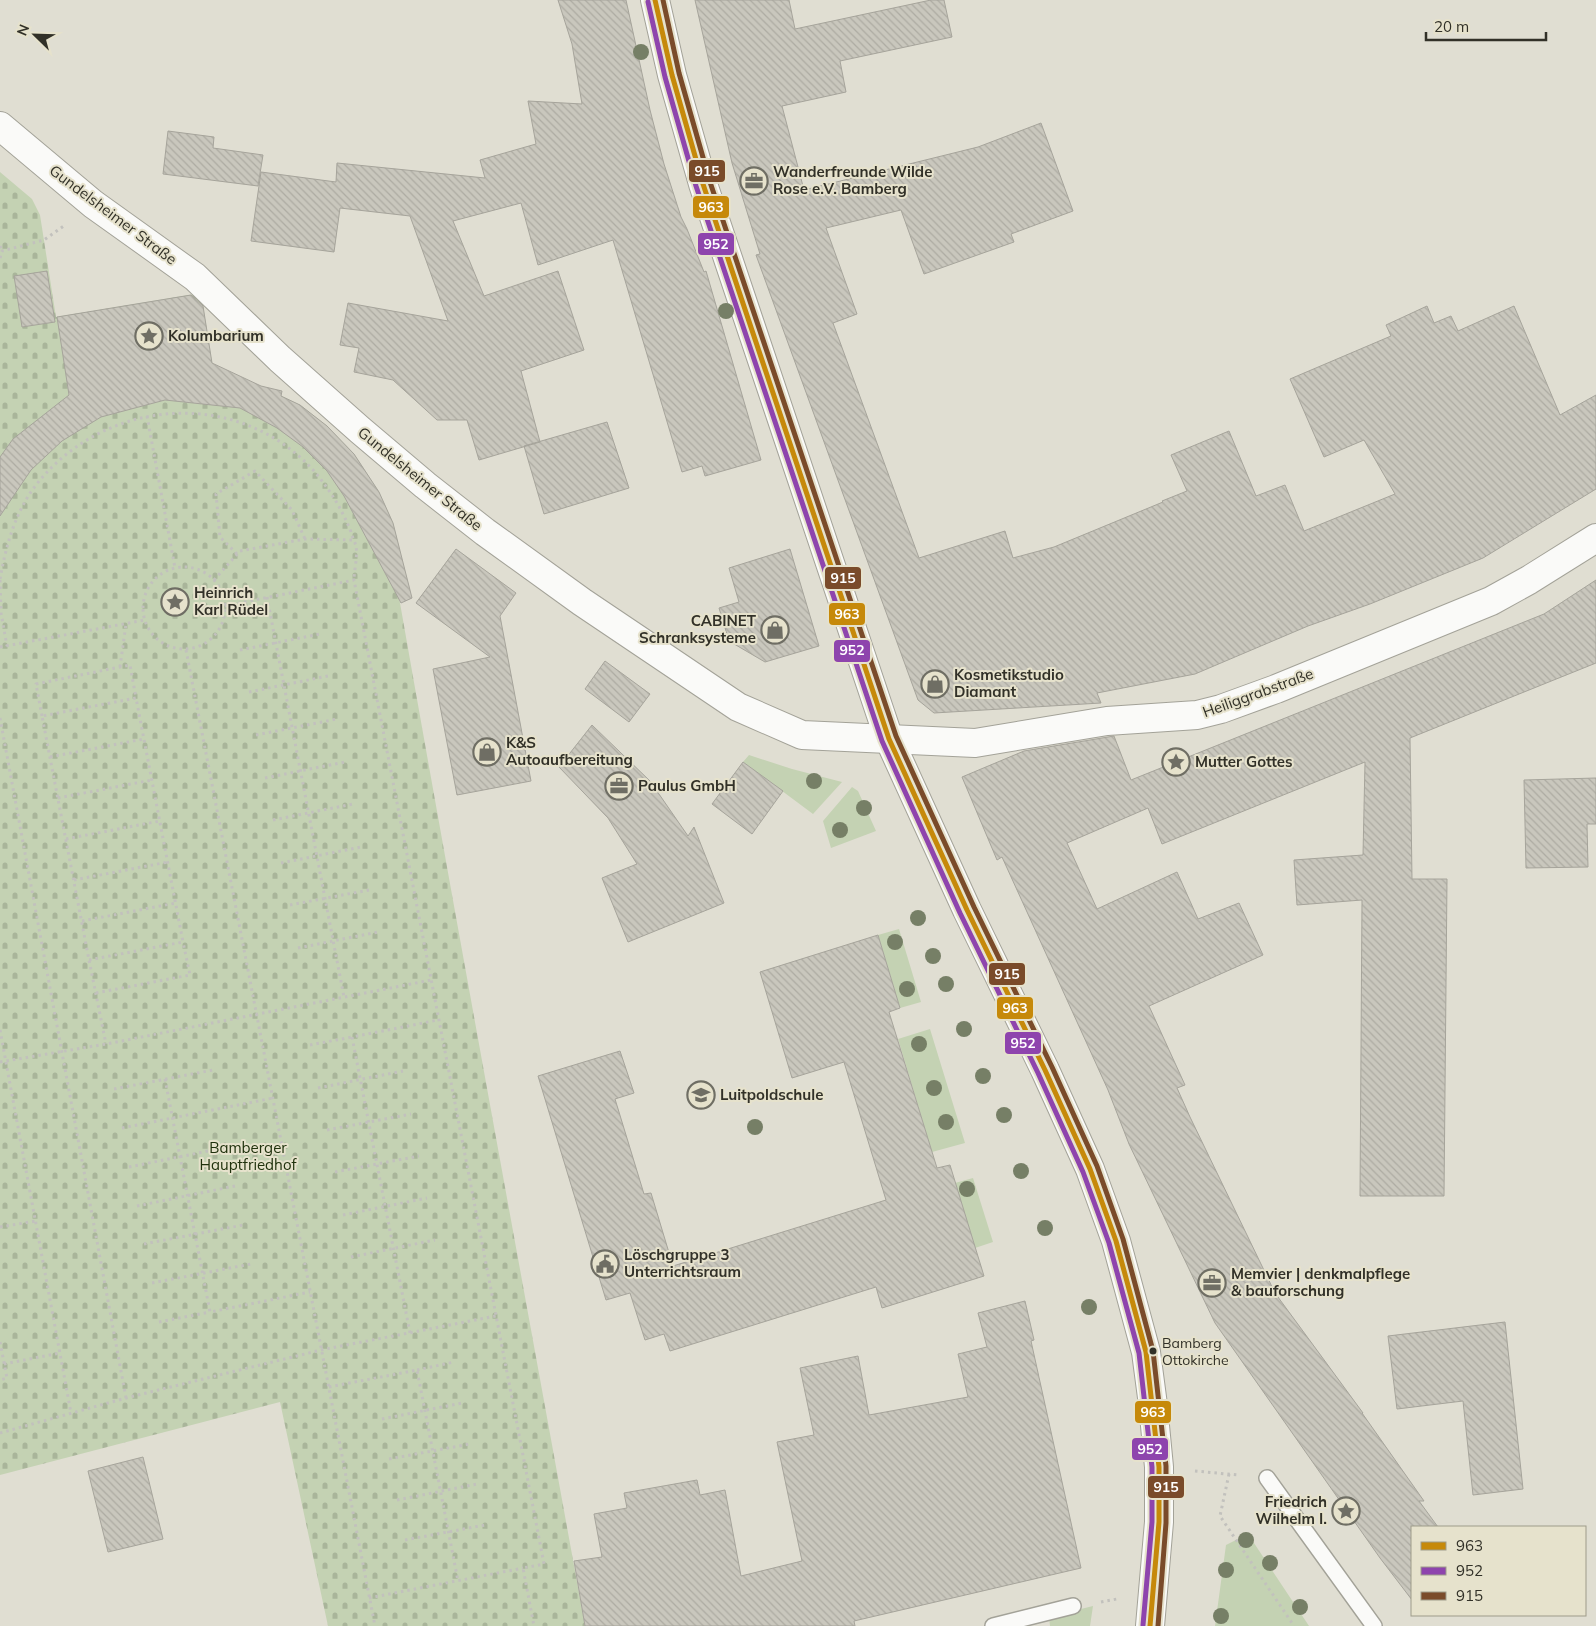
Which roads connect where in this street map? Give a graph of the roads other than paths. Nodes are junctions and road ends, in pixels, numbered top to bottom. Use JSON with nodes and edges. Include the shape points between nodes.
{"nodes":[{"id":1,"x":655,"y":0,"type":"edge"},
{"id":2,"x":0,"y":126,"type":"edge"},
{"id":3,"x":1596,"y":538,"type":"edge"},
{"id":4,"x":890,"y":739,"type":"junction"},
{"id":5,"x":1267,"y":1478,"type":"road end"},
{"id":6,"x":1073,"y":1606,"type":"road end"},
{"id":7,"x":993,"y":1626,"type":"edge"},
{"id":8,"x":1150,"y":1626,"type":"edge"},
{"id":9,"x":1374,"y":1626,"type":"edge"}],
"edges":[{"from":1,"to":4,"type":"street","via":[[672,75],[704,184]]},
{"from":2,"to":4,"type":"street","name":"Gundelsheimer Straße","via":[[93,204],[195,276],[280,358],[424,485],[582,602],[738,707],[775,724],[802,735]]},
{"from":3,"to":4,"type":"street","name":"Heiliggrabstraße","via":[[1491,601],[1221,709],[1197,715],[1108,721],[975,743]]},
{"from":4,"to":8,"type":"street","via":[[1090,1169],[1116,1241],[1142,1336],[1154,1405],[1159,1522]]},
{"from":5,"to":9,"type":"lane"},
{"from":6,"to":7,"type":"lane"}]}
